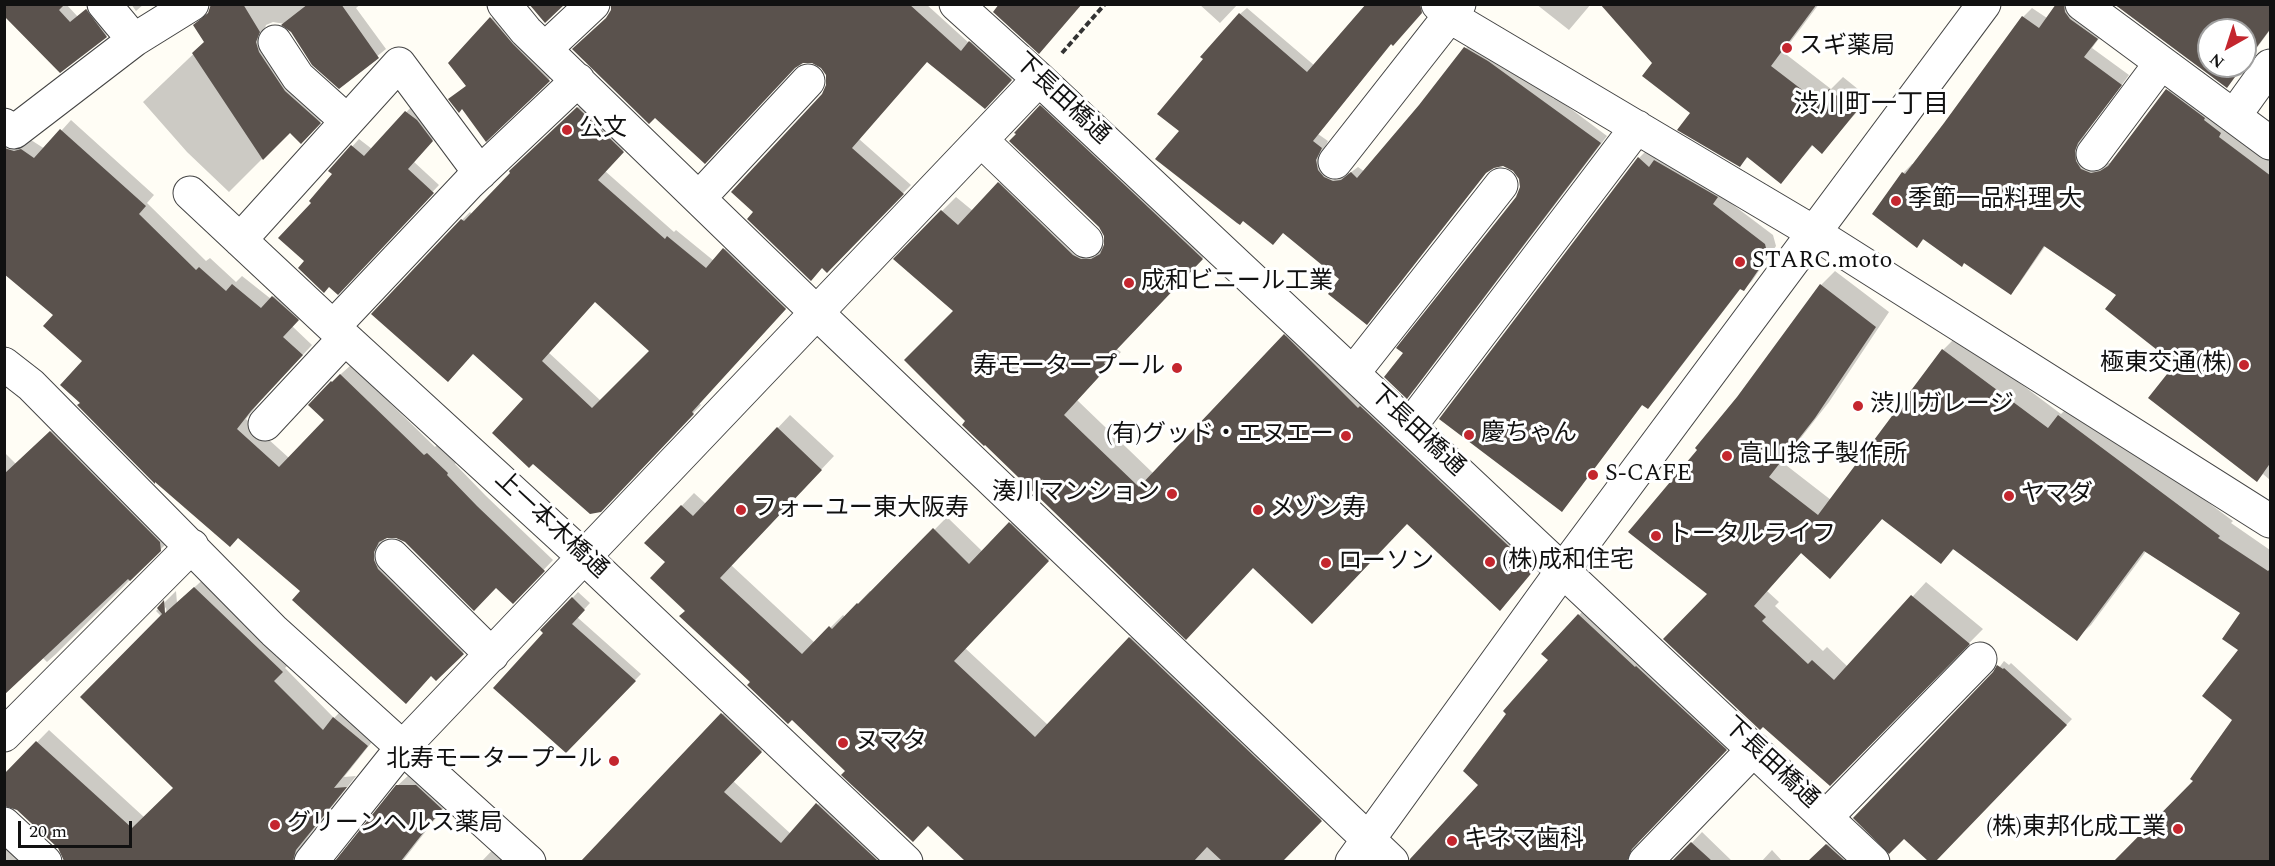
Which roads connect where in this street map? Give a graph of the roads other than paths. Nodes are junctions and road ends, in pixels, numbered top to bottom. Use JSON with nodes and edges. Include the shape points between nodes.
{"nodes":[{"id":1,"x":104,"y":4,"type":"edge"},
{"id":2,"x":192,"y":4,"type":"edge"},
{"id":3,"x":504,"y":4,"type":"edge"},
{"id":4,"x":593,"y":4,"type":"edge"},
{"id":5,"x":956,"y":4,"type":"edge"},
{"id":6,"x":2082,"y":4,"type":"edge"},
{"id":7,"x":1448,"y":8,"type":"edge"},
{"id":8,"x":1972,"y":9,"type":"edge"},
{"id":9,"x":134,"y":40,"type":"junction"},
{"id":10,"x":275,"y":42,"type":"dead end"},
{"id":11,"x":545,"y":49,"type":"junction"},
{"id":12,"x":2161,"y":63,"type":"junction"},
{"id":13,"x":2271,"y":66,"type":"edge"},
{"id":14,"x":1039,"y":79,"type":"junction"},
{"id":15,"x":578,"y":80,"type":"junction"},
{"id":16,"x":808,"y":81,"type":"dead end"},
{"id":17,"x":2234,"y":116,"type":"junction"},
{"id":18,"x":347,"y":121,"type":"junction"},
{"id":19,"x":4,"y":125,"type":"edge"},
{"id":20,"x":1636,"y":127,"type":"junction"},
{"id":21,"x":981,"y":140,"type":"junction"},
{"id":22,"x":2271,"y":143,"type":"edge"},
{"id":23,"x":2093,"y":154,"type":"dead end"},
{"id":24,"x":1335,"y":162,"type":"dead end"},
{"id":25,"x":480,"y":173,"type":"junction"},
{"id":26,"x":1501,"y":185,"type":"dead end"},
{"id":27,"x":190,"y":193,"type":"dead end"},
{"id":28,"x":699,"y":198,"type":"junction"},
{"id":29,"x":1813,"y":232,"type":"junction"},
{"id":30,"x":240,"y":240,"type":"junction"},
{"id":31,"x":1086,"y":242,"type":"dead end"},
{"id":32,"x":817,"y":313,"type":"junction"},
{"id":33,"x":339,"y":333,"type":"junction"},
{"id":34,"x":4,"y":364,"type":"edge"},
{"id":35,"x":1353,"y":373,"type":"junction"},
{"id":36,"x":265,"y":424,"type":"dead end"},
{"id":37,"x":1410,"y":426,"type":"junction"},
{"id":38,"x":2271,"y":521,"type":"edge"},
{"id":39,"x":192,"y":546,"type":"junction"},
{"id":40,"x":392,"y":556,"type":"dead end"},
{"id":41,"x":585,"y":558,"type":"junction"},
{"id":42,"x":1563,"y":570,"type":"junction"},
{"id":43,"x":492,"y":654,"type":"junction"},
{"id":44,"x":1980,"y":659,"type":"dead end"},
{"id":45,"x":4,"y":735,"type":"edge"},
{"id":46,"x":402,"y":748,"type":"junction"},
{"id":47,"x":1754,"y":749,"type":"junction"},
{"id":48,"x":1826,"y":817,"type":"junction"},
{"id":49,"x":4,"y":824,"type":"edge"},
{"id":50,"x":1360,"y":850,"type":"edge"},
{"id":51,"x":45,"y":861,"type":"edge"},
{"id":52,"x":311,"y":861,"type":"edge"},
{"id":53,"x":529,"y":861,"type":"edge"},
{"id":54,"x":906,"y":861,"type":"edge"},
{"id":55,"x":1392,"y":861,"type":"edge"},
{"id":56,"x":1645,"y":861,"type":"edge"},
{"id":57,"x":1873,"y":861,"type":"edge"}],
"edges":[{"from":1,"to":9,"type":"street"},
{"from":2,"to":9,"type":"street"},
{"from":3,"to":11,"type":"street"},
{"from":4,"to":11,"type":"street"},
{"from":5,"to":14,"type":"street","name":"下長田橋通"},
{"from":6,"to":12,"type":"street"},
{"from":7,"to":20,"type":"street"},
{"from":7,"to":24,"type":"street"},
{"from":8,"to":29,"type":"street"},
{"from":9,"to":19,"type":"street","via":[[14,132]]},
{"from":10,"to":18,"type":"street","via":[[298,77]]},
{"from":11,"to":15,"type":"street"},
{"from":12,"to":17,"type":"street"},
{"from":12,"to":23,"type":"street"},
{"from":13,"to":17,"type":"street"},
{"from":14,"to":21,"type":"street"},
{"from":14,"to":35,"type":"street","name":"下長田橋通"},
{"from":15,"to":25,"type":"street"},
{"from":15,"to":28,"type":"street"},
{"from":16,"to":28,"type":"street"},
{"from":17,"to":22,"type":"street"},
{"from":18,"to":25,"type":"street","via":[[399,64]]},
{"from":18,"to":30,"type":"street"},
{"from":20,"to":29,"type":"street"},
{"from":20,"to":37,"type":"street"},
{"from":21,"to":31,"type":"street"},
{"from":21,"to":32,"type":"street"},
{"from":25,"to":33,"type":"street"},
{"from":26,"to":35,"type":"street"},
{"from":27,"to":30,"type":"street","name":"上一本木橋通"},
{"from":28,"to":32,"type":"street"},
{"from":29,"to":38,"type":"street"},
{"from":29,"to":42,"type":"street"},
{"from":30,"to":33,"type":"street","name":"上一本木橋通"},
{"from":32,"to":41,"type":"street"},
{"from":32,"to":50,"type":"street"},
{"from":33,"to":36,"type":"street"},
{"from":33,"to":41,"type":"street","name":"上一本木橋通"},
{"from":34,"to":39,"type":"street","via":[[31,385]]},
{"from":35,"to":37,"type":"street","name":"下長田橋通"},
{"from":37,"to":42,"type":"street","name":"下長田橋通"},
{"from":39,"to":45,"type":"street"},
{"from":39,"to":46,"type":"street","via":[[274,631]]},
{"from":40,"to":43,"type":"street"},
{"from":41,"to":43,"type":"street"},
{"from":41,"to":54,"type":"street","name":"上一本木橋通"},
{"from":42,"to":47,"type":"street","name":"下長田橋通"},
{"from":42,"to":50,"type":"street"},
{"from":43,"to":46,"type":"street"},
{"from":44,"to":48,"type":"street"},
{"from":46,"to":52,"type":"street"},
{"from":46,"to":53,"type":"street"},
{"from":47,"to":48,"type":"street","name":"下長田橋通"},
{"from":47,"to":56,"type":"street"},
{"from":48,"to":57,"type":"street","name":"下長田橋通"},
{"from":49,"to":51,"type":"street"},
{"from":50,"to":55,"type":"street"}]}
